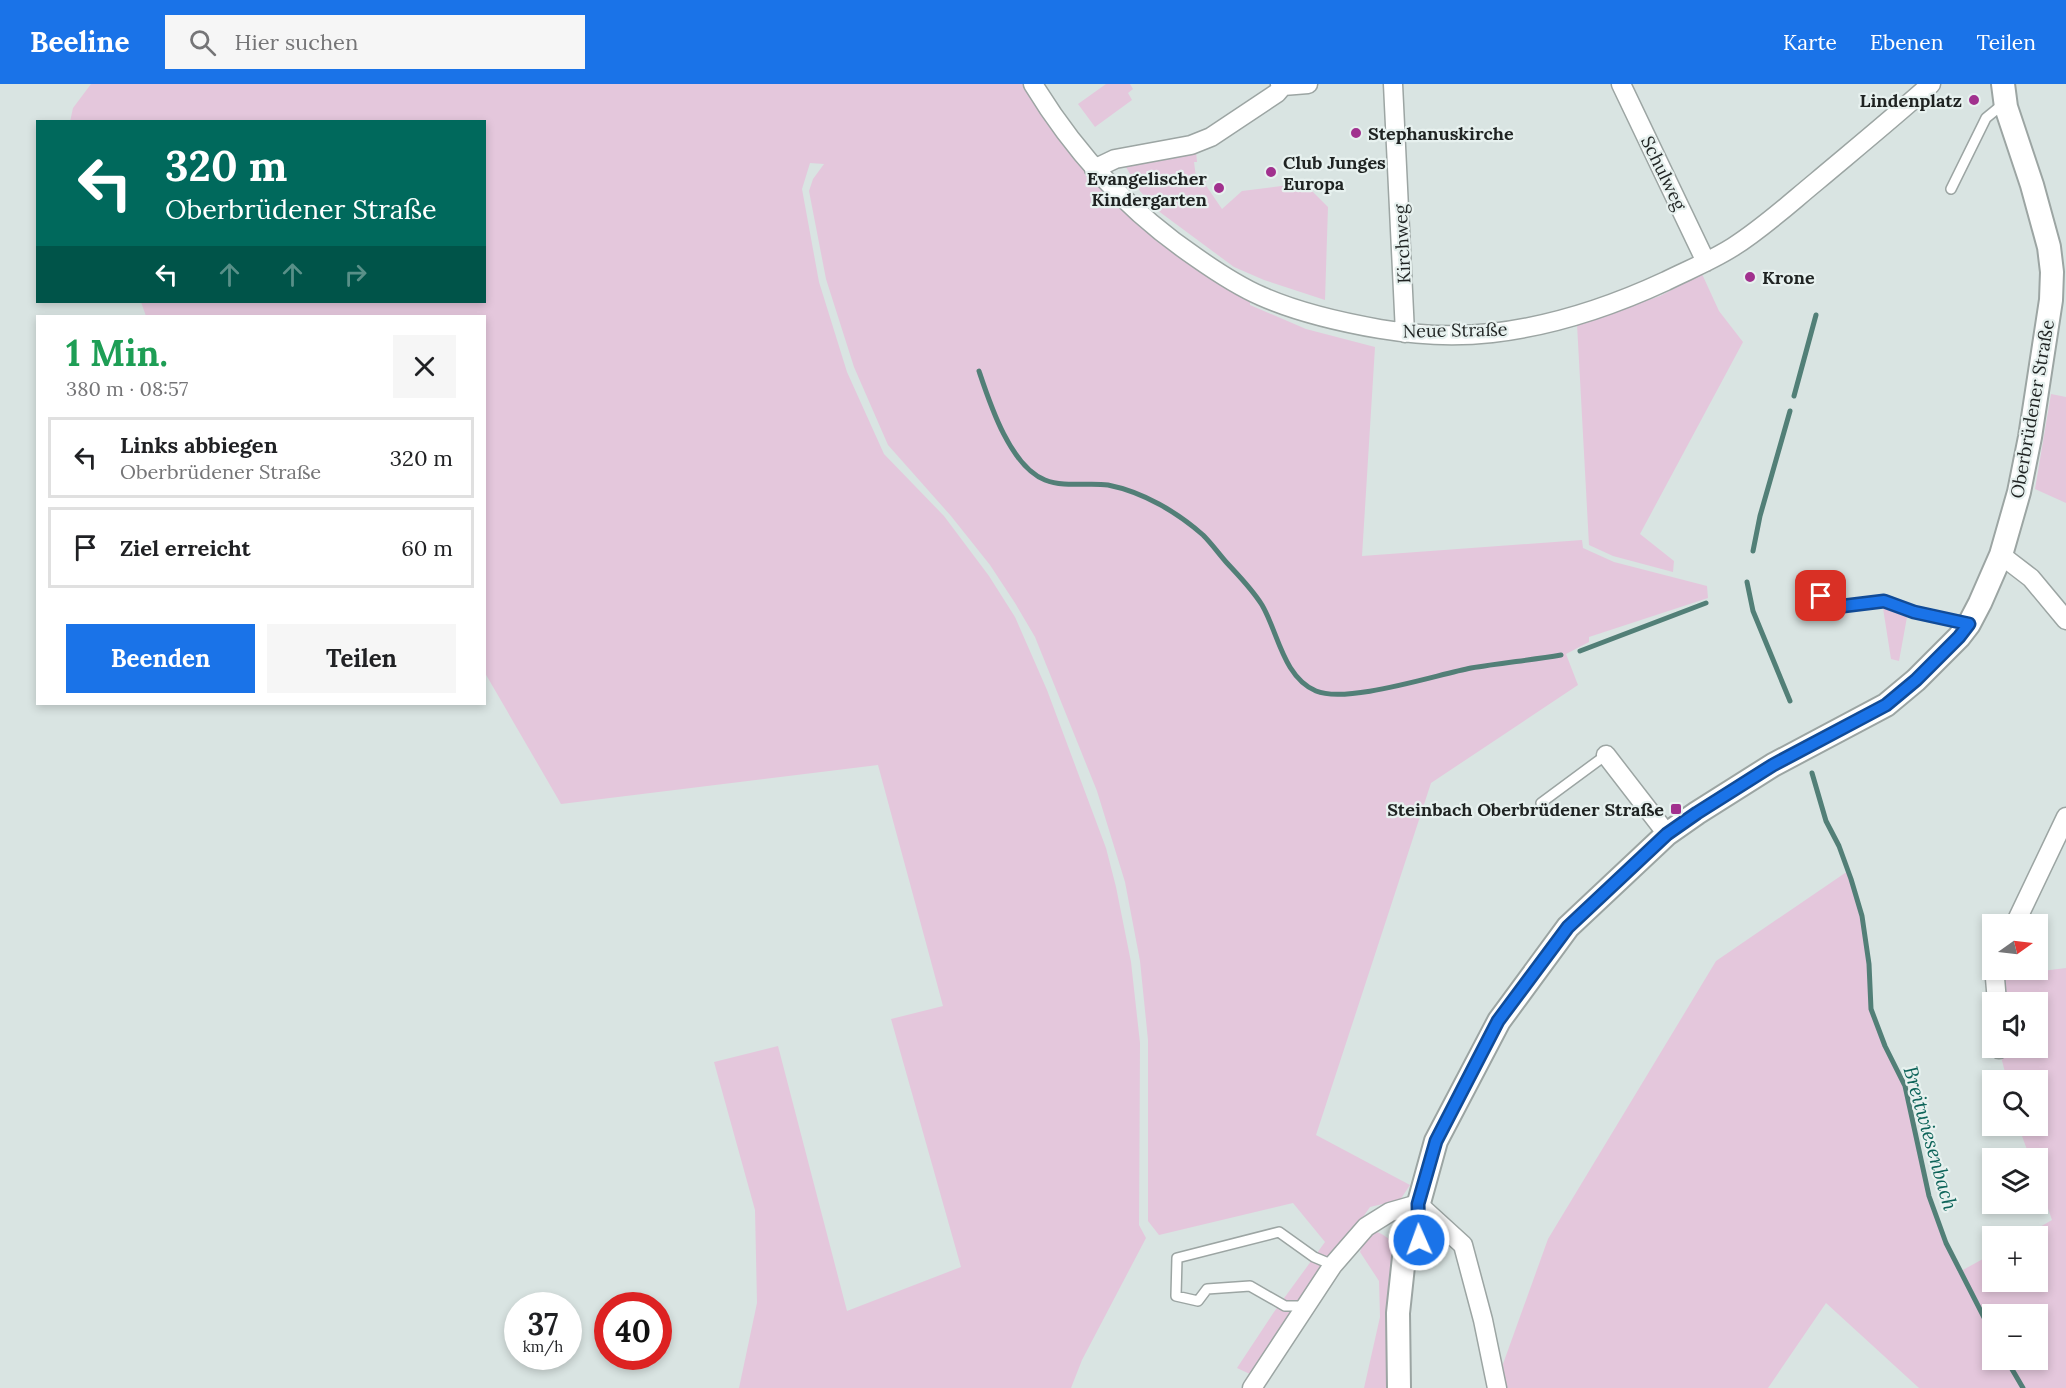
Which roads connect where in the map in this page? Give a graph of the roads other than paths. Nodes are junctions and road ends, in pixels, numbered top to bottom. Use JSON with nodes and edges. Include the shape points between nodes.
{"nodes":[{"id":1,"x":1033,"y":84,"type":"edge"},
{"id":2,"x":1308,"y":84,"type":"edge"},
{"id":3,"x":1393,"y":84,"type":"edge"},
{"id":4,"x":1621,"y":84,"type":"edge"},
{"id":5,"x":1931,"y":84,"type":"edge"},
{"id":6,"x":2003,"y":84,"type":"edge"},
{"id":7,"x":1282,"y":85,"type":"edge"},
{"id":8,"x":2006,"y":107,"type":"junction"},
{"id":9,"x":1094,"y":168,"type":"junction"},
{"id":10,"x":1951,"y":189,"type":"dead end"},
{"id":11,"x":1706,"y":262,"type":"junction"},
{"id":12,"x":1405,"y":333,"type":"junction"},
{"id":13,"x":2001,"y":555,"type":"junction"},
{"id":14,"x":1821,"y":596,"type":"dead end"},
{"id":15,"x":2066,"y":620,"type":"edge"},
{"id":16,"x":1969,"y":624,"type":"junction"},
{"id":17,"x":1606,"y":754,"type":"joint"},
{"id":18,"x":1541,"y":803,"type":"dead end"},
{"id":19,"x":2066,"y":817,"type":"edge"},
{"id":20,"x":1667,"y":834,"type":"junction"},
{"id":21,"x":2020,"y":914,"type":"edge"},
{"id":22,"x":1418,"y":1204,"type":"junction"},
{"id":23,"x":1333,"y":1265,"type":"junction"},
{"id":24,"x":1306,"y":1306,"type":"junction"},
{"id":25,"x":1399,"y":1377,"type":"edge"},
{"id":26,"x":1252,"y":1388,"type":"edge"},
{"id":27,"x":1497,"y":1388,"type":"edge"}],
"edges":[{"from":1,"to":9,"type":"street","name":"Neue Straße"},
{"from":2,"to":7,"type":"street"},
{"from":3,"to":12,"type":"street","name":"Kirchweg"},
{"from":4,"to":11,"type":"street","name":"Schulweg"},
{"from":5,"to":11,"type":"street","name":"Neue Straße","via":[[1766,225]]},
{"from":6,"to":8,"type":"street","name":"Oberbrüdener Straße"},
{"from":7,"to":9,"type":"street","via":[[1277,93],[1211,137],[1191,145],[1115,159]]},
{"from":8,"to":10,"type":"lane","via":[[1986,118]]},
{"from":8,"to":13,"type":"street","name":"Oberbrüdener Straße","via":[[2049,247],[2052,272],[2030,437]]},
{"from":9,"to":12,"type":"street","name":"Neue Straße","via":[[1121,198],[1170,240],[1220,275],[1270,300],[1330,320]]},
{"from":11,"to":12,"type":"street","name":"Neue Straße","via":[[1641,293],[1533,327],[1489,333]]},
{"from":13,"to":15,"type":"street","via":[[2031,578]]},
{"from":13,"to":16,"type":"street","name":"Oberbrüdener Straße"},
{"from":14,"to":16,"type":"lane","via":[[1835,607],[1884,601]]},
{"from":16,"to":20,"type":"street","name":"Oberbrüdener Straße","via":[[1916,680],[1886,705],[1773,765]]},
{"from":17,"to":18,"type":"lane"},
{"from":17,"to":20,"type":"street"},
{"from":19,"to":21,"type":"street"},
{"from":20,"to":22,"type":"street","name":"Oberbrüdener Straße","via":[[1568,927],[1498,1021],[1436,1141]]},
{"from":22,"to":23,"type":"street","via":[[1390,1212],[1366,1227]]},
{"from":22,"to":25,"type":"street","name":"Oberbrüdener Straße","via":[[1420,1258],[1415,1308]]},
{"from":22,"to":27,"type":"street","via":[[1463,1245]]},
{"from":23,"to":24,"type":"street"},
{"from":23,"to":24,"type":"lane","via":[[1278,1232],[1177,1258],[1176,1296],[1198,1301],[1207,1289],[1250,1286],[1285,1306]]},
{"from":24,"to":26,"type":"street"}]}
